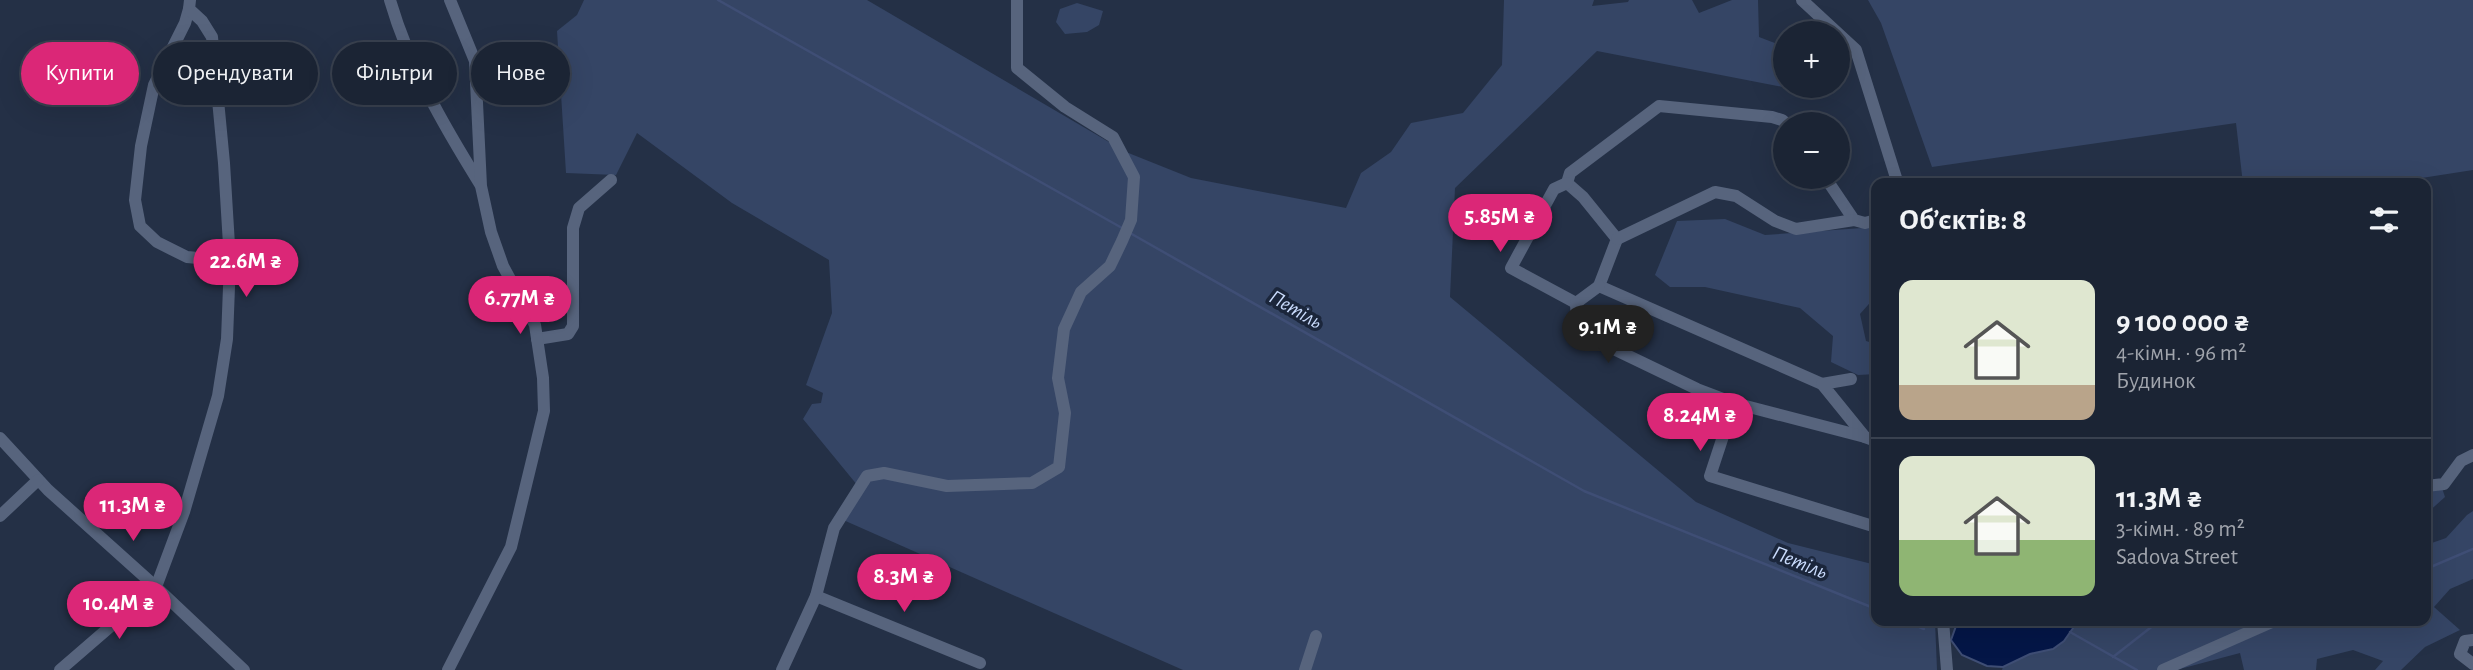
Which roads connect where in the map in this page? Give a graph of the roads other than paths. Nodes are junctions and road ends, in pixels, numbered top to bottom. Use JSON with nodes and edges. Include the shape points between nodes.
{"nodes":[{"id":1,"x":390,"y":0,"type":"edge"},
{"id":2,"x":450,"y":0,"type":"edge"},
{"id":3,"x":1017,"y":0,"type":"edge"},
{"id":4,"x":1802,"y":0,"type":"edge"},
{"id":5,"x":190,"y":4,"type":"edge"},
{"id":6,"x":1773,"y":117,"type":"edge"},
{"id":7,"x":1896,"y":178,"type":"edge"},
{"id":8,"x":611,"y":180,"type":"dead end"},
{"id":9,"x":1567,"y":183,"type":"junction"},
{"id":10,"x":481,"y":186,"type":"junction"},
{"id":11,"x":1833,"y":189,"type":"edge"},
{"id":12,"x":1854,"y":220,"type":"junction"},
{"id":13,"x":1871,"y":221,"type":"edge"},
{"id":14,"x":1617,"y":239,"type":"junction"},
{"id":15,"x":230,"y":261,"type":"junction"},
{"id":16,"x":1599,"y":286,"type":"junction"},
{"id":17,"x":1576,"y":303,"type":"junction"},
{"id":18,"x":537,"y":339,"type":"junction"},
{"id":19,"x":1851,"y":379,"type":"dead end"},
{"id":20,"x":1822,"y":384,"type":"junction"},
{"id":21,"x":1734,"y":403,"type":"junction"},
{"id":22,"x":0,"y":438,"type":"edge"},
{"id":23,"x":1871,"y":439,"type":"edge"},
{"id":24,"x":2473,"y":455,"type":"edge"},
{"id":25,"x":38,"y":480,"type":"junction"},
{"id":26,"x":2431,"y":485,"type":"edge"},
{"id":27,"x":0,"y":516,"type":"edge"},
{"id":28,"x":1871,"y":525,"type":"edge"},
{"id":29,"x":156,"y":587,"type":"junction"},
{"id":30,"x":816,"y":596,"type":"junction"},
{"id":31,"x":1943,"y":626,"type":"edge"},
{"id":32,"x":2263,"y":626,"type":"edge"},
{"id":33,"x":1316,"y":636,"type":"dead end"},
{"id":34,"x":2473,"y":640,"type":"edge"},
{"id":35,"x":980,"y":663,"type":"dead end"},
{"id":36,"x":2473,"y":664,"type":"edge"},
{"id":37,"x":1946,"y":666,"type":"edge"},
{"id":38,"x":60,"y":670,"type":"edge"},
{"id":39,"x":244,"y":670,"type":"edge"},
{"id":40,"x":447,"y":670,"type":"edge"},
{"id":41,"x":782,"y":670,"type":"edge"},
{"id":42,"x":1305,"y":670,"type":"edge"},
{"id":43,"x":2163,"y":670,"type":"edge"}],
"edges":[{"from":1,"to":10,"type":"street","via":[[443,125]]},
{"from":2,"to":10,"type":"street","via":[[475,61]]},
{"from":3,"to":30,"type":"street","via":[[1017,68],[1065,107],[1113,137],[1135,177],[1130,220],[1122,241],[1110,266],[1081,292],[1064,329],[1058,378],[1065,413],[1059,467],[1031,483],[947,486],[884,472],[867,477],[834,528]]},
{"from":4,"to":7,"type":"street","via":[[1856,50]]},
{"from":5,"to":15,"type":"street","via":[[212,37]]},
{"from":5,"to":15,"type":"street","via":[[154,86],[135,200],[140,226],[156,242],[187,257]]},
{"from":6,"to":9,"type":"street","via":[[1659,106],[1570,173]]},
{"from":8,"to":18,"type":"street","via":[[579,208],[573,228],[573,326],[568,334]]},
{"from":9,"to":14,"type":"street"},
{"from":9,"to":17,"type":"street","via":[[1554,189],[1511,268]]},
{"from":10,"to":18,"type":"street","via":[[503,266],[535,325]]},
{"from":11,"to":12,"type":"street"},
{"from":12,"to":13,"type":"street"},
{"from":12,"to":14,"type":"street","via":[[1796,229],[1774,221],[1736,196],[1715,192]]},
{"from":14,"to":16,"type":"street"},
{"from":15,"to":29,"type":"street","via":[[227,339],[218,396]]},
{"from":16,"to":17,"type":"street"},
{"from":16,"to":20,"type":"street"},
{"from":17,"to":21,"type":"street","via":[[1577,325],[1591,338]]},
{"from":18,"to":40,"type":"street","via":[[544,411],[513,538]]},
{"from":19,"to":20,"type":"street"},
{"from":20,"to":23,"type":"street"},
{"from":21,"to":23,"type":"street"},
{"from":21,"to":28,"type":"street","via":[[1710,476]]},
{"from":22,"to":25,"type":"street"},
{"from":24,"to":26,"type":"street","via":[[2460,461],[2444,484]]},
{"from":25,"to":27,"type":"street"},
{"from":25,"to":29,"type":"street"},
{"from":29,"to":38,"type":"street"},
{"from":29,"to":39,"type":"street"},
{"from":30,"to":35,"type":"street"},
{"from":30,"to":41,"type":"street"},
{"from":31,"to":37,"type":"street"},
{"from":32,"to":43,"type":"street"},
{"from":33,"to":42,"type":"street"},
{"from":34,"to":36,"type":"street","via":[[2465,641],[2460,654]]}]}
